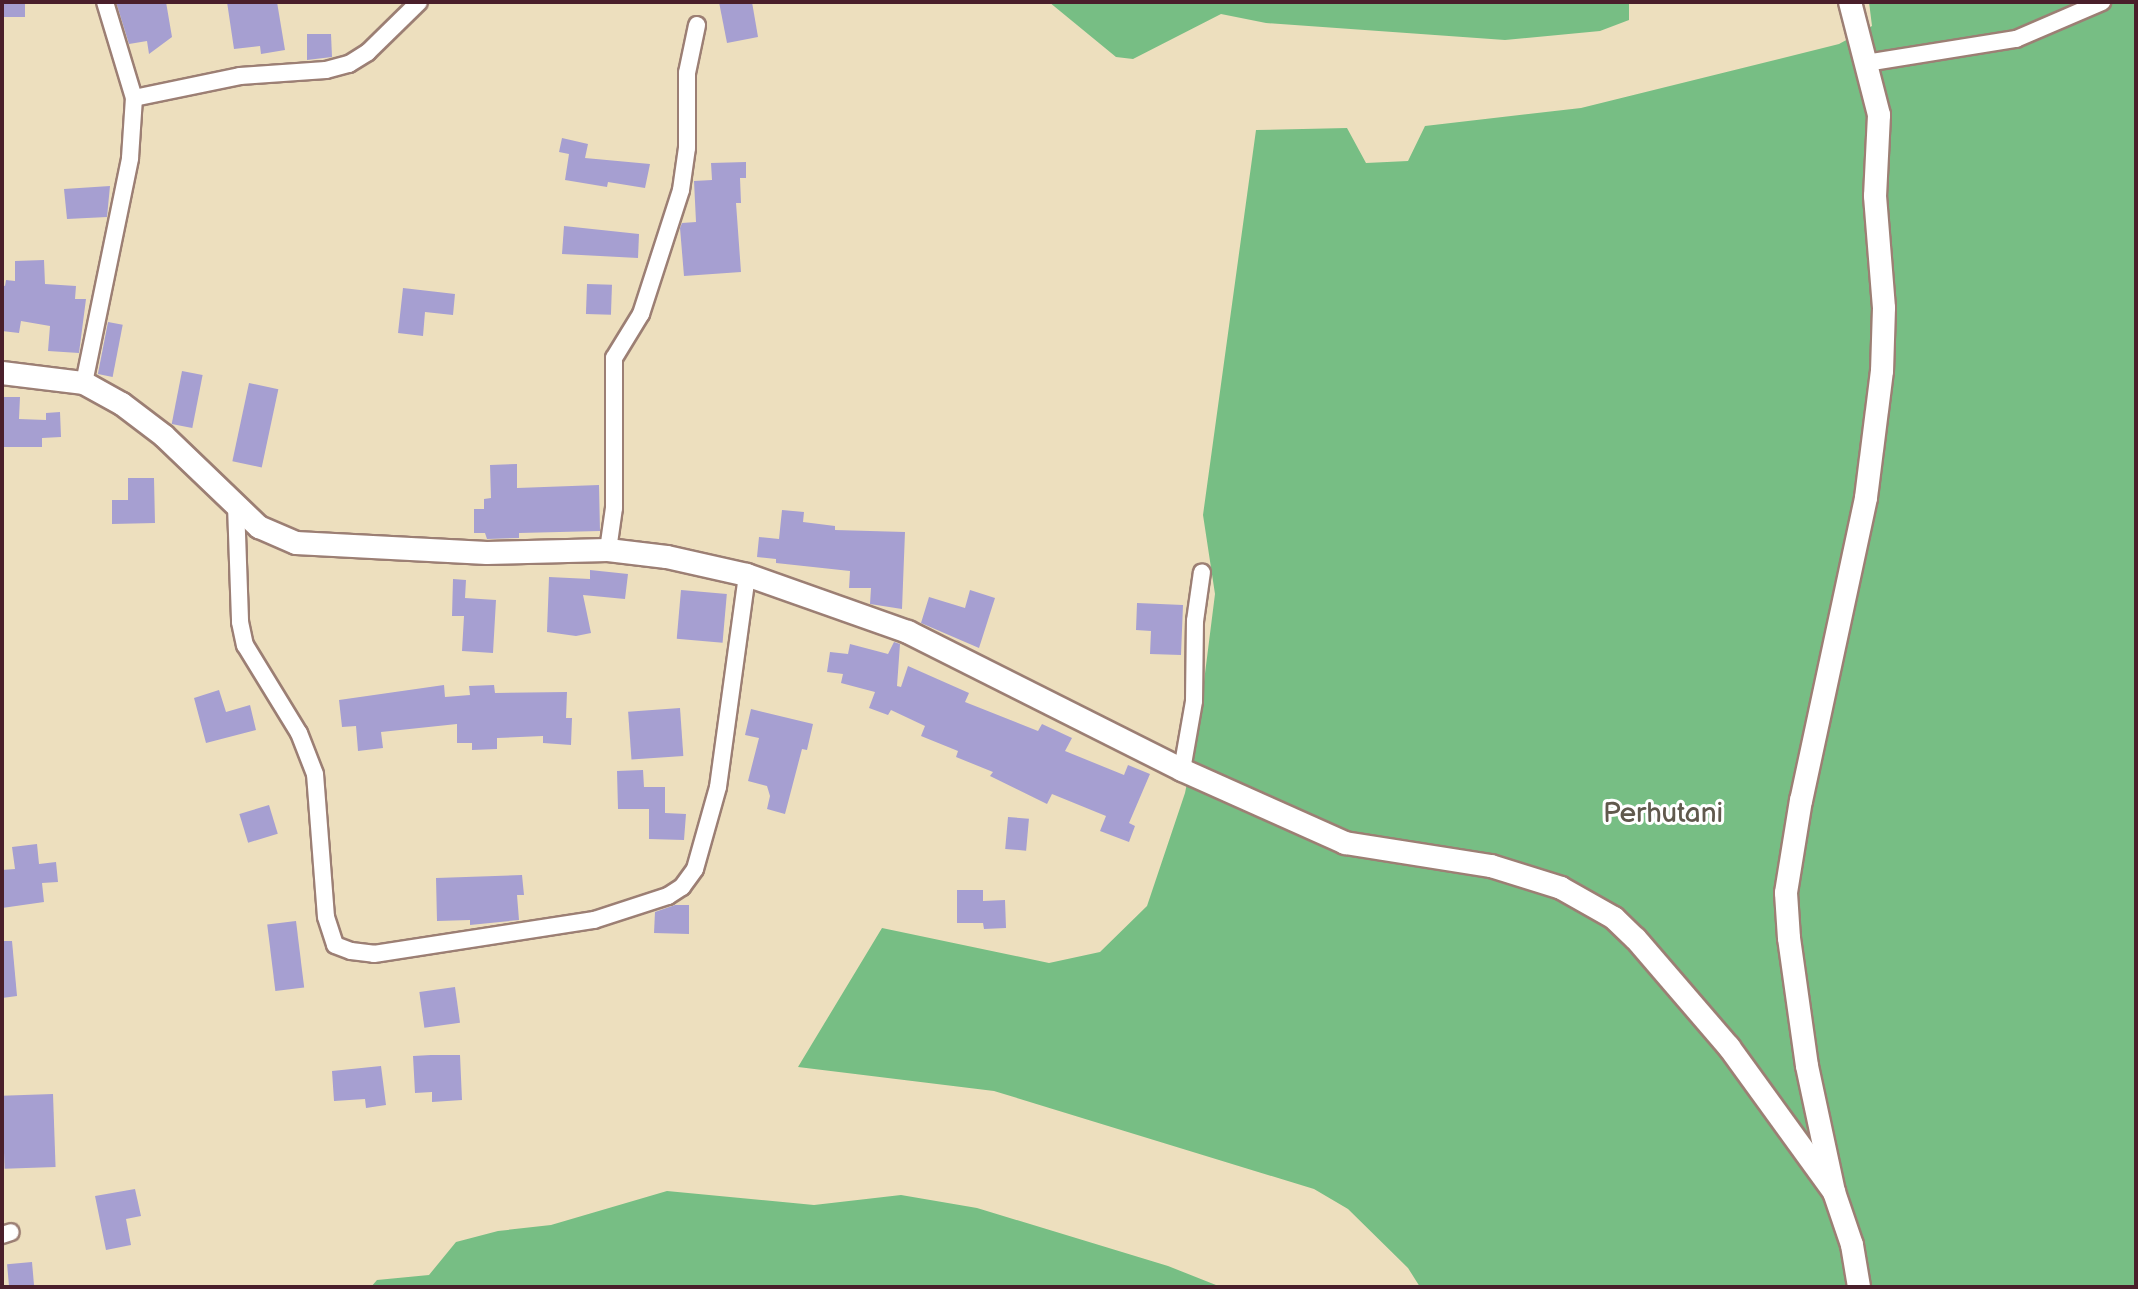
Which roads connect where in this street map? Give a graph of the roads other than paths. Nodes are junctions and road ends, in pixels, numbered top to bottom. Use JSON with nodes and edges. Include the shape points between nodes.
{"nodes":[{"id":1,"x":105,"y":2,"type":"edge"},
{"id":2,"x":419,"y":2,"type":"edge"},
{"id":3,"x":1850,"y":2,"type":"edge"},
{"id":4,"x":2102,"y":2,"type":"edge"},
{"id":5,"x":697,"y":25,"type":"dead end"},
{"id":6,"x":1866,"y":63,"type":"junction"},
{"id":7,"x":134,"y":98,"type":"junction"},
{"id":8,"x":2,"y":373,"type":"edge"},
{"id":9,"x":84,"y":383,"type":"junction"},
{"id":10,"x":236,"y":505,"type":"junction"},
{"id":11,"x":608,"y":550,"type":"junction"},
{"id":12,"x":1202,"y":572,"type":"dead end"},
{"id":13,"x":747,"y":575,"type":"junction"},
{"id":14,"x":1182,"y":770,"type":"junction"},
{"id":15,"x":1834,"y":1192,"type":"junction"},
{"id":16,"x":1859,"y":1287,"type":"edge"}],
"edges":[{"from":1,"to":7,"type":"street"},
{"from":2,"to":7,"type":"street","via":[[349,64],[240,76]]},
{"from":3,"to":6,"type":"street"},
{"from":4,"to":6,"type":"street","via":[[2016,39]]},
{"from":5,"to":11,"type":"street","via":[[687,73],[681,190],[641,314],[614,358],[614,508]]},
{"from":6,"to":15,"type":"street","via":[[1879,115],[1875,196],[1884,308],[1882,371],[1866,498],[1786,893],[1807,1066]]},
{"from":7,"to":9,"type":"street","via":[[130,158]]},
{"from":8,"to":9,"type":"street"},
{"from":9,"to":10,"type":"street","via":[[164,436]]},
{"from":10,"to":11,"type":"street","via":[[259,527],[296,543],[487,553]]},
{"from":10,"to":13,"type":"street","via":[[245,645],[299,733],[315,774],[326,917],[334,942],[351,951],[374,954],[594,920],[682,887],[695,869],[718,787]]},
{"from":11,"to":13,"type":"street"},
{"from":12,"to":14,"type":"street","via":[[1194,701]]},
{"from":13,"to":14,"type":"street","via":[[908,632]]},
{"from":14,"to":15,"type":"street","via":[[1345,843],[1491,866],[1561,888],[1592,904],[1636,939],[1729,1047]]},
{"from":15,"to":16,"type":"street"}]}
